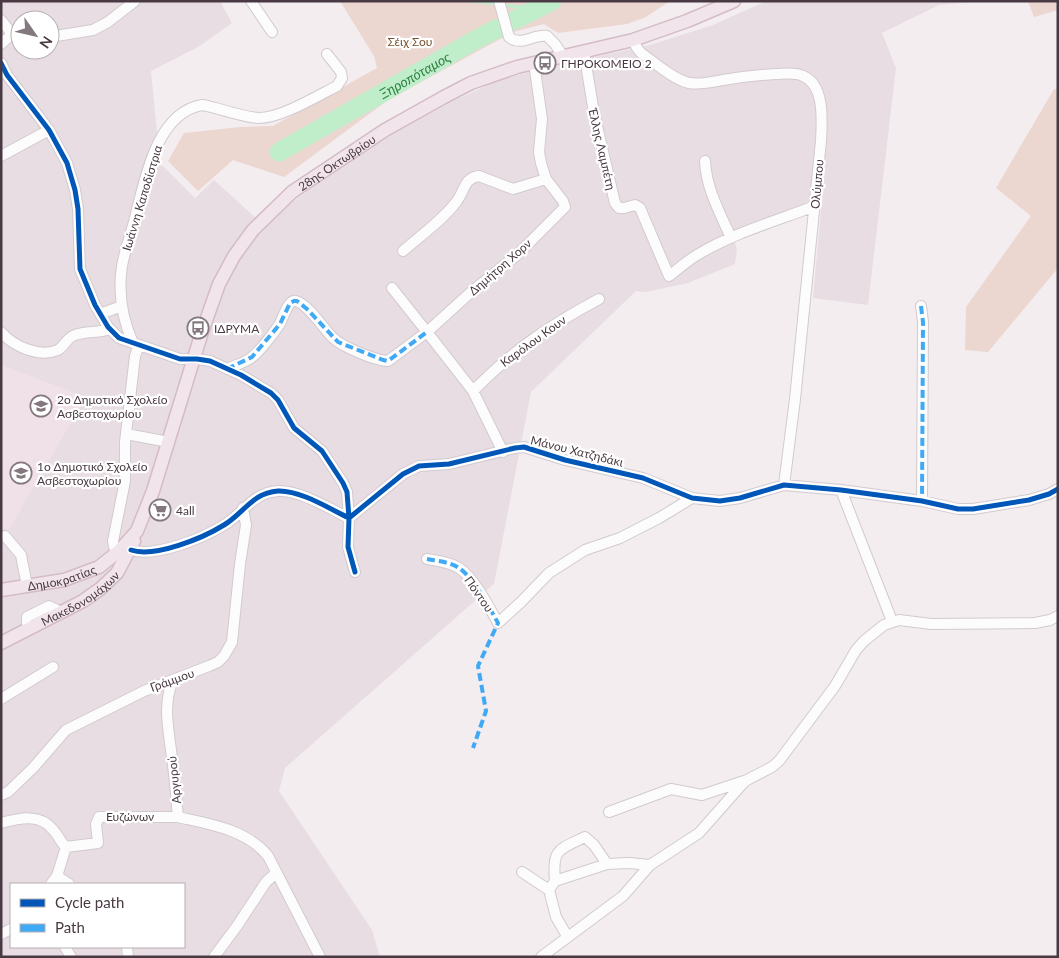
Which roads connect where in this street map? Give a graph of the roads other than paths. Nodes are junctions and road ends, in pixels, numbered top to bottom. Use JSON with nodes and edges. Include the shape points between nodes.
{"nodes":[{"id":1,"x":135,"y":1,"type":"edge"},
{"id":2,"x":252,"y":1,"type":"edge"},
{"id":3,"x":499,"y":1,"type":"edge"},
{"id":4,"x":734,"y":1,"type":"edge"},
{"id":5,"x":272,"y":32,"type":"dead end"},
{"id":6,"x":60,"y":35,"type":"edge"},
{"id":7,"x":633,"y":40,"type":"junction"},
{"id":8,"x":584,"y":52,"type":"junction"},
{"id":9,"x":327,"y":54,"type":"dead end"},
{"id":10,"x":563,"y":56,"type":"junction"},
{"id":11,"x":1,"y":63,"type":"edge"},
{"id":12,"x":534,"y":63,"type":"junction"},
{"id":13,"x":50,"y":130,"type":"junction"},
{"id":14,"x":1,"y":156,"type":"edge"},
{"id":15,"x":705,"y":161,"type":"dead end"},
{"id":16,"x":546,"y":179,"type":"junction"},
{"id":17,"x":815,"y":206,"type":"junction"},
{"id":18,"x":730,"y":238,"type":"junction"},
{"id":19,"x":403,"y":251,"type":"dead end"},
{"id":20,"x":392,"y":288,"type":"dead end"},
{"id":21,"x":599,"y":299,"type":"dead end"},
{"id":22,"x":122,"y":306,"type":"junction"},
{"id":23,"x":921,"y":306,"type":"dead end"},
{"id":24,"x":100,"y":314,"type":"junction"},
{"id":25,"x":110,"y":329,"type":"junction"},
{"id":26,"x":1,"y":332,"type":"edge"},
{"id":27,"x":427,"y":332,"type":"junction"},
{"id":28,"x":136,"y":344,"type":"junction"},
{"id":29,"x":194,"y":359,"type":"junction"},
{"id":30,"x":227,"y":369,"type":"junction"},
{"id":31,"x":473,"y":391,"type":"junction"},
{"id":32,"x":126,"y":434,"type":"junction"},
{"id":33,"x":169,"y":442,"type":"junction"},
{"id":34,"x":502,"y":452,"type":"junction"},
{"id":35,"x":784,"y":485,"type":"junction"},
{"id":36,"x":1058,"y":489,"type":"edge"},
{"id":37,"x":841,"y":490,"type":"junction"},
{"id":38,"x":692,"y":498,"type":"junction"},
{"id":39,"x":922,"y":501,"type":"junction"},
{"id":40,"x":243,"y":508,"type":"junction"},
{"id":41,"x":349,"y":518,"type":"junction"},
{"id":42,"x":137,"y":531,"type":"joint"},
{"id":43,"x":5,"y":536,"type":"dead end"},
{"id":44,"x":125,"y":550,"type":"junction"},
{"id":45,"x":428,"y":560,"type":"dead end"},
{"id":46,"x":104,"y":564,"type":"junction"},
{"id":47,"x":355,"y":572,"type":"dead end"},
{"id":48,"x":106,"y":584,"type":"junction"},
{"id":49,"x":27,"y":586,"type":"junction"},
{"id":50,"x":1,"y":590,"type":"edge"},
{"id":51,"x":57,"y":610,"type":"dead end"},
{"id":52,"x":1058,"y":616,"type":"edge"},
{"id":53,"x":892,"y":621,"type":"junction"},
{"id":54,"x":27,"y":623,"type":"dead end"},
{"id":55,"x":1,"y":643,"type":"edge"},
{"id":56,"x":53,"y":667,"type":"dead end"},
{"id":57,"x":173,"y":680,"type":"junction"},
{"id":58,"x":1,"y":699,"type":"edge"},
{"id":59,"x":745,"y":781,"type":"junction"},
{"id":60,"x":1,"y":795,"type":"edge"},
{"id":61,"x":609,"y":812,"type":"dead end"},
{"id":62,"x":178,"y":817,"type":"junction"},
{"id":63,"x":1,"y":822,"type":"edge"},
{"id":64,"x":66,"y":847,"type":"junction"},
{"id":65,"x":607,"y":864,"type":"junction"},
{"id":66,"x":650,"y":865,"type":"junction"},
{"id":67,"x":522,"y":872,"type":"dead end"},
{"id":68,"x":276,"y":873,"type":"junction"},
{"id":69,"x":54,"y":880,"type":"edge"},
{"id":70,"x":555,"y":880,"type":"junction"},
{"id":71,"x":549,"y":890,"type":"junction"},
{"id":72,"x":568,"y":936,"type":"junction"},
{"id":73,"x":214,"y":957,"type":"edge"},
{"id":74,"x":320,"y":957,"type":"edge"},
{"id":75,"x":541,"y":957,"type":"edge"}],
"edges":[{"from":1,"to":6,"type":"street","via":[[93,30]]},
{"from":2,"to":5,"type":"street"},
{"from":3,"to":10,"type":"street","via":[[511,39],[518,42],[539,35],[547,36]]},
{"from":4,"to":7,"type":"main road","name":"28ης Οκτωβρίου"},
{"from":7,"to":8,"type":"main road","name":"28ης Οκτωβρίου"},
{"from":7,"to":17,"type":"street","name":"Ολύμπου","via":[[641,53],[679,80],[689,83],[790,74],[809,80],[816,90],[822,120]]},
{"from":8,"to":10,"type":"main road","name":"28ης Οκτωβρίου"},
{"from":8,"to":18,"type":"street","name":"Έλλης Λαμπέτη","via":[[615,203],[619,208],[635,204],[640,208],[669,276],[694,256]]},
{"from":9,"to":22,"type":"street","name":"Ιωάννη Καποδίστρια","via":[[341,72],[341,82],[281,113],[257,118],[202,105],[193,107],[168,128],[156,146],[123,261],[120,281]]},
{"from":10,"to":12,"type":"main road","name":"28ης Οκτωβρίου"},
{"from":11,"to":13,"type":"street"},
{"from":12,"to":16,"type":"street","name":"Δημήτρη Χορν","via":[[542,119],[539,155]]},
{"from":12,"to":29,"type":"main road","name":"28ης Οκτωβρίου","via":[[488,76],[444,97],[385,130],[285,197],[259,223],[231,260],[215,293]]},
{"from":13,"to":14,"type":"street"},
{"from":13,"to":24,"type":"street","via":[[74,185],[80,269]]},
{"from":15,"to":18,"type":"street","via":[[710,187]]},
{"from":16,"to":19,"type":"street","via":[[512,189],[479,176],[470,178],[454,205]]},
{"from":16,"to":27,"type":"street","name":"Δημήτρη Χορν","via":[[564,204],[563,210],[518,254]]},
{"from":17,"to":18,"type":"street"},
{"from":17,"to":35,"type":"street","name":"Ολύμπου"},
{"from":20,"to":27,"type":"street"},
{"from":21,"to":31,"type":"street","name":"Καρόλου Κουν","via":[[540,333]]},
{"from":22,"to":24,"type":"street"},
{"from":22,"to":28,"type":"street","name":"Ιωάννη Καποδίστρια","via":[[124,321]]},
{"from":23,"to":39,"type":"street","via":[[924,322]]},
{"from":24,"to":25,"type":"street"},
{"from":25,"to":26,"type":"street","via":[[74,335],[58,350],[44,352],[25,349]]},
{"from":25,"to":28,"type":"street","via":[[119,338]]},
{"from":27,"to":30,"type":"street","name":"Δημήτρη Χορν","via":[[388,361],[383,360],[338,342],[307,309],[294,301],[280,324],[252,357]]},
{"from":27,"to":31,"type":"street"},
{"from":28,"to":29,"type":"street","via":[[180,359]]},
{"from":28,"to":32,"type":"street"},
{"from":29,"to":30,"type":"street","via":[[210,361]]},
{"from":29,"to":33,"type":"main road","name":"28ης Οκτωβρίου"},
{"from":30,"to":41,"type":"street","via":[[271,393],[294,428],[322,451],[347,492]]},
{"from":31,"to":34,"type":"street"},
{"from":32,"to":33,"type":"street"},
{"from":32,"to":44,"type":"street","via":[[125,481],[113,541],[114,547]]},
{"from":33,"to":42,"type":"main road","name":"28ης Οκτωβρίου"},
{"from":34,"to":38,"type":"street","name":"Μάνου Χατζηδάκι","via":[[524,447],[643,478]]},
{"from":34,"to":41,"type":"street","name":"Μάνου Χατζηδάκι","via":[[449,464],[420,466],[404,474]]},
{"from":35,"to":37,"type":"street"},
{"from":35,"to":38,"type":"street","name":"Μάνου Χατζηδάκι","via":[[730,500]]},
{"from":36,"to":39,"type":"street","via":[[1029,500],[973,509]]},
{"from":37,"to":39,"type":"street"},
{"from":37,"to":53,"type":"street"},
{"from":38,"to":45,"type":"street","name":"Πόντου","via":[[628,534],[570,559],[549,573],[498,623],[482,595],[459,568]]},
{"from":40,"to":41,"type":"street","via":[[263,494],[280,491],[297,494]]},
{"from":40,"to":44,"type":"street","via":[[226,524],[194,540],[144,552]]},
{"from":40,"to":57,"type":"street","name":"Γράμμου","via":[[246,524],[232,642],[218,662]]},
{"from":41,"to":47,"type":"street","via":[[348,547]]},
{"from":42,"to":44,"type":"main road","name":"Δημοκρατίας"},
{"from":43,"to":49,"type":"street","via":[[21,556]]},
{"from":44,"to":46,"type":"main road","name":"Δημοκρατίας"},
{"from":44,"to":48,"type":"main road","name":"Μακεδονομάχων","via":[[117,573]]},
{"from":46,"to":48,"type":"main road","via":[[108,570]]},
{"from":46,"to":49,"type":"main road","name":"Δημοκρατίας","via":[[69,578]]},
{"from":48,"to":55,"type":"main road","name":"Μακεδονομάχων","via":[[83,601]]},
{"from":49,"to":50,"type":"main road","name":"Δημοκρατίας"},
{"from":51,"to":54,"type":"street","via":[[49,606],[27,617]]},
{"from":52,"to":53,"type":"street","via":[[1035,622],[931,624]]},
{"from":53,"to":59,"type":"street","via":[[856,650],[835,686],[779,761]]},
{"from":56,"to":58,"type":"street"},
{"from":57,"to":60,"type":"street","name":"Γράμμου","via":[[136,694],[66,730],[33,768]]},
{"from":57,"to":62,"type":"street","name":"Αργυρού","via":[[168,693],[167,723]]},
{"from":59,"to":61,"type":"street","via":[[702,795],[672,789]]},
{"from":59,"to":66,"type":"street","via":[[699,833]]},
{"from":62,"to":64,"type":"street","name":"Ευζώνων","via":[[99,816],[96,824],[98,843]]},
{"from":62,"to":68,"type":"street","name":"Αργυρού","via":[[234,831],[262,848]]},
{"from":63,"to":64,"type":"street","via":[[22,818],[45,822]]},
{"from":64,"to":69,"type":"street"},
{"from":65,"to":66,"type":"street"},
{"from":65,"to":70,"type":"street"},
{"from":65,"to":70,"type":"street","via":[[584,837],[560,849],[554,862]]},
{"from":66,"to":72,"type":"street","via":[[624,896]]},
{"from":67,"to":71,"type":"street"},
{"from":68,"to":73,"type":"street","via":[[266,882]]},
{"from":68,"to":74,"type":"street","name":"Αργυρού"},
{"from":70,"to":71,"type":"street"},
{"from":71,"to":72,"type":"street","via":[[556,917]]},
{"from":72,"to":75,"type":"street"}]}
